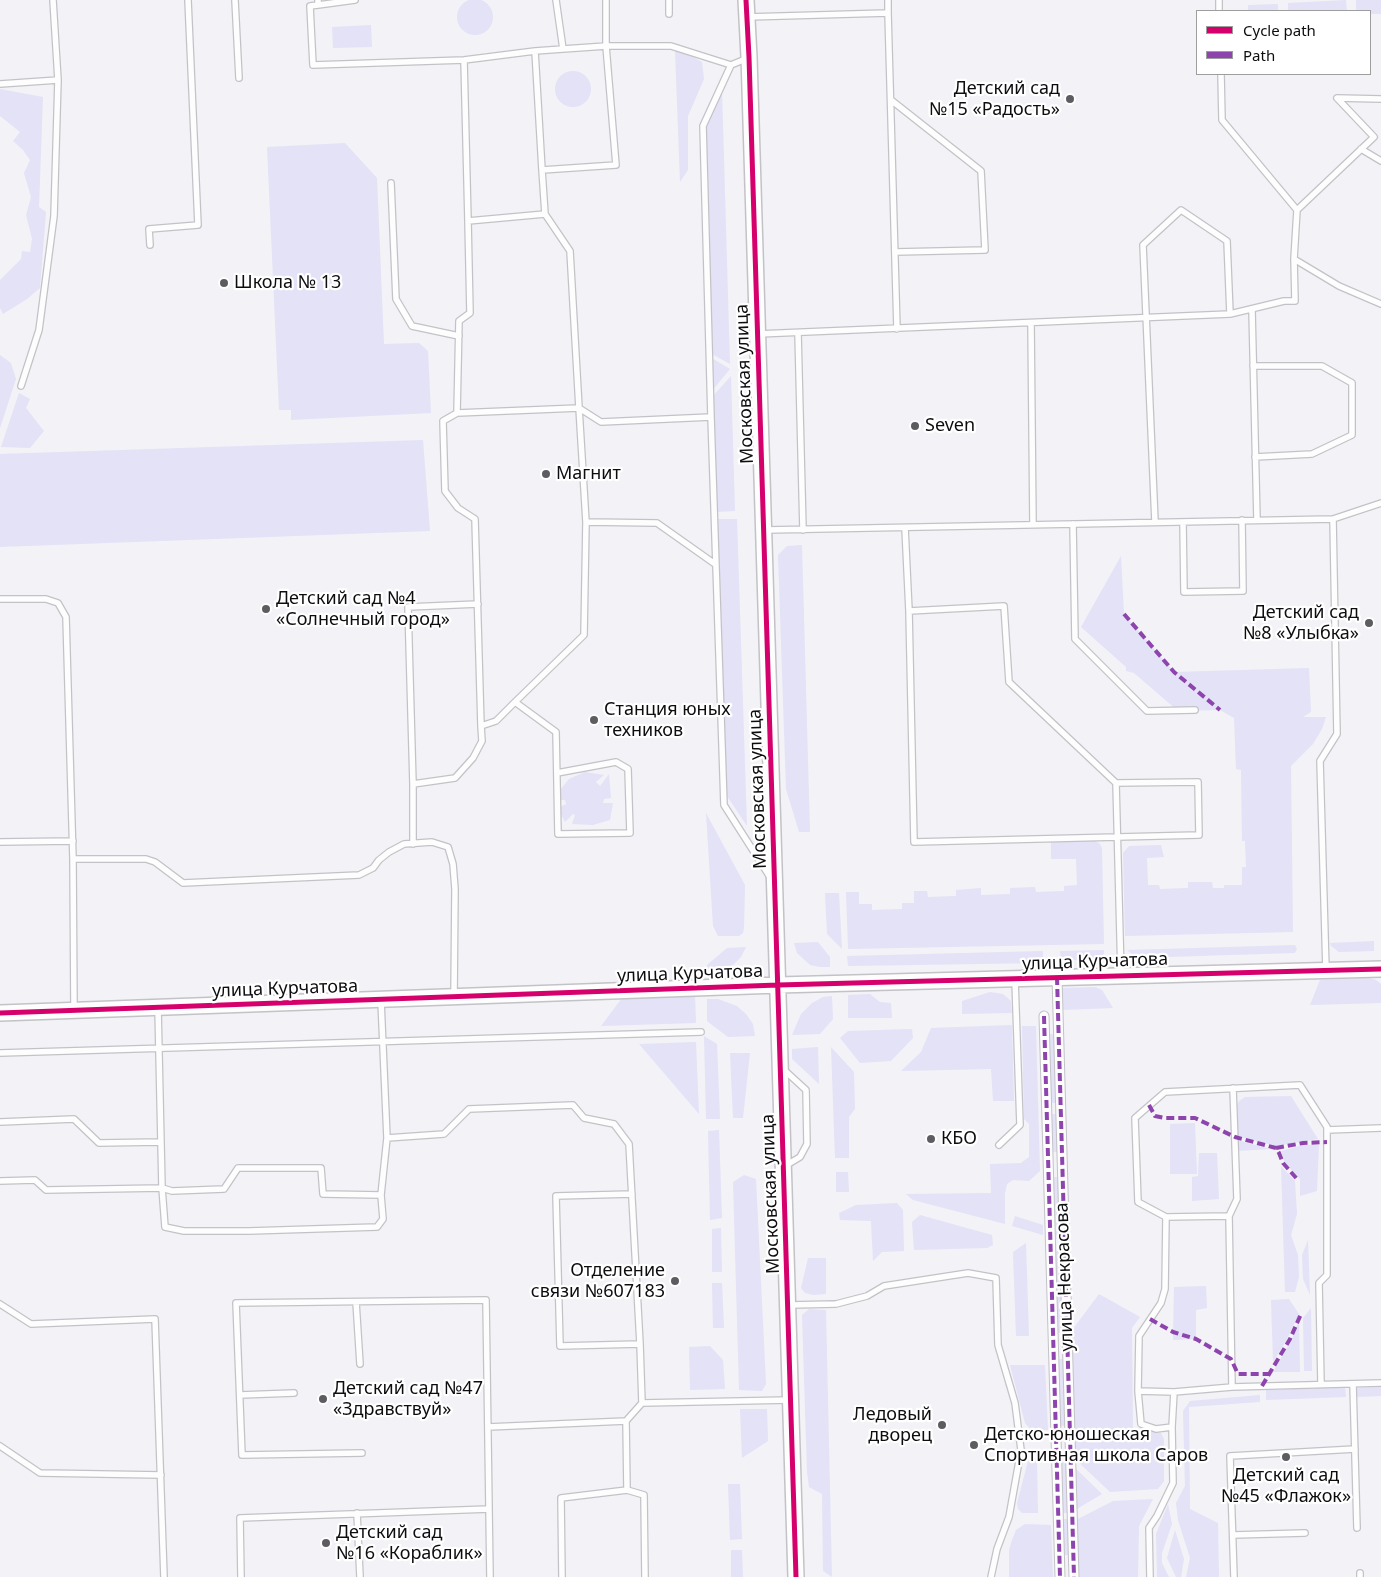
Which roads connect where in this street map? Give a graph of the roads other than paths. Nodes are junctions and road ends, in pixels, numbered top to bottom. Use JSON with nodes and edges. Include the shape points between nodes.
{"nodes":[{"id":1,"x":53,"y":0,"type":"edge"},
{"id":2,"x":188,"y":0,"type":"edge"},
{"id":3,"x":235,"y":0,"type":"edge"},
{"id":4,"x":355,"y":0,"type":"edge"},
{"id":5,"x":556,"y":0,"type":"edge"},
{"id":6,"x":606,"y":0,"type":"edge"},
{"id":7,"x":669,"y":0,"type":"edge"},
{"id":8,"x":746,"y":0,"type":"edge"},
{"id":9,"x":888,"y":0,"type":"edge"},
{"id":10,"x":318,"y":2,"type":"edge"},
{"id":11,"x":888,"y":13,"type":"junction"},
{"id":12,"x":669,"y":14,"type":"dead end"},
{"id":13,"x":747,"y":17,"type":"junction"},
{"id":14,"x":606,"y":46,"type":"junction"},
{"id":15,"x":563,"y":49,"type":"junction"},
{"id":16,"x":535,"y":51,"type":"junction"},
{"id":17,"x":750,"y":57,"type":"junction"},
{"id":18,"x":464,"y":60,"type":"junction"},
{"id":19,"x":731,"y":65,"type":"junction"},
{"id":20,"x":1221,"y":75,"type":"edge"},
{"id":21,"x":239,"y":78,"type":"dead end"},
{"id":22,"x":58,"y":80,"type":"junction"},
{"id":23,"x":0,"y":84,"type":"edge"},
{"id":24,"x":1381,"y":99,"type":"edge"},
{"id":25,"x":890,"y":100,"type":"junction"},
{"id":26,"x":1361,"y":149,"type":"junction"},
{"id":27,"x":1381,"y":161,"type":"edge"},
{"id":28,"x":542,"y":170,"type":"junction"},
{"id":29,"x":391,"y":183,"type":"dead end"},
{"id":30,"x":1297,"y":210,"type":"junction"},
{"id":31,"x":545,"y":214,"type":"junction"},
{"id":32,"x":468,"y":221,"type":"junction"},
{"id":33,"x":150,"y":246,"type":"dead end"},
{"id":34,"x":895,"y":252,"type":"junction"},
{"id":35,"x":1294,"y":259,"type":"junction"},
{"id":36,"x":1381,"y":304,"type":"edge"},
{"id":37,"x":1252,"y":310,"type":"junction"},
{"id":38,"x":1230,"y":314,"type":"junction"},
{"id":39,"x":1146,"y":317,"type":"junction"},
{"id":40,"x":1030,"y":323,"type":"junction"},
{"id":41,"x":897,"y":329,"type":"junction"},
{"id":42,"x":798,"y":333,"type":"junction"},
{"id":43,"x":758,"y":334,"type":"junction"},
{"id":44,"x":459,"y":336,"type":"junction"},
{"id":45,"x":1253,"y":366,"type":"junction"},
{"id":46,"x":21,"y":386,"type":"dead end"},
{"id":47,"x":580,"y":408,"type":"junction"},
{"id":48,"x":456,"y":413,"type":"junction"},
{"id":49,"x":711,"y":417,"type":"junction"},
{"id":50,"x":1255,"y":457,"type":"junction"},
{"id":51,"x":1381,"y":503,"type":"edge"},
{"id":52,"x":1333,"y":519,"type":"junction"},
{"id":53,"x":1242,"y":520,"type":"junction"},
{"id":54,"x":1257,"y":520,"type":"junction"},
{"id":55,"x":586,"y":522,"type":"junction"},
{"id":56,"x":1155,"y":522,"type":"junction"},
{"id":57,"x":1184,"y":522,"type":"junction"},
{"id":58,"x":1073,"y":524,"type":"junction"},
{"id":59,"x":1034,"y":525,"type":"junction"},
{"id":60,"x":905,"y":528,"type":"junction"},
{"id":61,"x":764,"y":530,"type":"junction"},
{"id":62,"x":804,"y":530,"type":"junction"},
{"id":63,"x":715,"y":564,"type":"junction"},
{"id":64,"x":0,"y":599,"type":"edge"},
{"id":65,"x":478,"y":604,"type":"junction"},
{"id":66,"x":909,"y":611,"type":"junction"},
{"id":67,"x":515,"y":702,"type":"junction"},
{"id":68,"x":1195,"y":710,"type":"dead end"},
{"id":69,"x":481,"y":726,"type":"junction"},
{"id":70,"x":556,"y":773,"type":"junction"},
{"id":71,"x":1116,"y":783,"type":"junction"},
{"id":72,"x":414,"y":784,"type":"junction"},
{"id":73,"x":1118,"y":837,"type":"junction"},
{"id":74,"x":73,"y":841,"type":"junction"},
{"id":75,"x":0,"y":842,"type":"edge"},
{"id":76,"x":414,"y":844,"type":"junction"},
{"id":77,"x":73,"y":859,"type":"junction"},
{"id":78,"x":774,"y":883,"type":"junction"},
{"id":79,"x":1381,"y":969,"type":"edge"},
{"id":80,"x":1326,"y":970,"type":"junction"},
{"id":81,"x":1121,"y":975,"type":"junction"},
{"id":82,"x":1057,"y":977,"type":"junction"},
{"id":83,"x":1015,"y":978,"type":"junction"},
{"id":84,"x":778,"y":985,"type":"junction"},
{"id":85,"x":454,"y":996,"type":"junction"},
{"id":86,"x":381,"y":999,"type":"junction"},
{"id":87,"x":158,"y":1007,"type":"junction"},
{"id":88,"x":74,"y":1010,"type":"junction"},
{"id":89,"x":0,"y":1013,"type":"edge"},
{"id":90,"x":1044,"y":1016,"type":"dead end"},
{"id":91,"x":702,"y":1032,"type":"dead end"},
{"id":92,"x":383,"y":1042,"type":"junction"},
{"id":93,"x":159,"y":1049,"type":"junction"},
{"id":94,"x":0,"y":1053,"type":"edge"},
{"id":95,"x":780,"y":1067,"type":"junction"},
{"id":96,"x":1233,"y":1088,"type":"junction"},
{"id":97,"x":0,"y":1122,"type":"edge"},
{"id":98,"x":1381,"y":1128,"type":"edge"},
{"id":99,"x":1326,"y":1130,"type":"junction"},
{"id":100,"x":388,"y":1138,"type":"junction"},
{"id":101,"x":160,"y":1142,"type":"junction"},
{"id":102,"x":999,"y":1145,"type":"dead end"},
{"id":103,"x":784,"y":1168,"type":"junction"},
{"id":104,"x":0,"y":1181,"type":"edge"},
{"id":105,"x":162,"y":1188,"type":"junction"},
{"id":106,"x":632,"y":1194,"type":"junction"},
{"id":107,"x":381,"y":1196,"type":"junction"},
{"id":108,"x":1230,"y":1216,"type":"junction"},
{"id":109,"x":1166,"y":1217,"type":"junction"},
{"id":110,"x":356,"y":1302,"type":"junction"},
{"id":111,"x":0,"y":1304,"type":"edge"},
{"id":112,"x":788,"y":1306,"type":"junction"},
{"id":113,"x":640,"y":1344,"type":"junction"},
{"id":114,"x":360,"y":1364,"type":"dead end"},
{"id":115,"x":1381,"y":1383,"type":"edge"},
{"id":116,"x":1320,"y":1384,"type":"junction"},
{"id":117,"x":1353,"y":1384,"type":"junction"},
{"id":118,"x":1232,"y":1387,"type":"junction"},
{"id":119,"x":1138,"y":1392,"type":"junction"},
{"id":120,"x":1174,"y":1392,"type":"junction"},
{"id":121,"x":294,"y":1393,"type":"dead end"},
{"id":122,"x":240,"y":1395,"type":"junction"},
{"id":123,"x":791,"y":1400,"type":"junction"},
{"id":124,"x":642,"y":1403,"type":"junction"},
{"id":125,"x":626,"y":1421,"type":"junction"},
{"id":126,"x":488,"y":1427,"type":"junction"},
{"id":127,"x":1172,"y":1427,"type":"junction"},
{"id":128,"x":0,"y":1446,"type":"edge"},
{"id":129,"x":1355,"y":1449,"type":"junction"},
{"id":130,"x":362,"y":1453,"type":"dead end"},
{"id":131,"x":161,"y":1475,"type":"junction"},
{"id":132,"x":627,"y":1490,"type":"junction"},
{"id":133,"x":489,"y":1508,"type":"junction"},
{"id":134,"x":358,"y":1514,"type":"junction"},
{"id":135,"x":1357,"y":1528,"type":"dead end"},
{"id":136,"x":1305,"y":1533,"type":"dead end"},
{"id":137,"x":1233,"y":1536,"type":"junction"},
{"id":138,"x":164,"y":1577,"type":"edge"},
{"id":139,"x":241,"y":1577,"type":"edge"},
{"id":140,"x":360,"y":1577,"type":"edge"},
{"id":141,"x":490,"y":1577,"type":"edge"},
{"id":142,"x":562,"y":1577,"type":"edge"},
{"id":143,"x":645,"y":1577,"type":"edge"},
{"id":144,"x":796,"y":1577,"type":"edge"},
{"id":145,"x":990,"y":1577,"type":"edge"},
{"id":146,"x":1060,"y":1577,"type":"edge"},
{"id":147,"x":1074,"y":1577,"type":"edge"},
{"id":148,"x":1150,"y":1577,"type":"edge"},
{"id":149,"x":1234,"y":1577,"type":"edge"}],
"edges":[{"from":1,"to":22,"type":"lane"},
{"from":2,"to":33,"type":"lane","via":[[198,225],[148,229]]},
{"from":3,"to":21,"type":"lane"},
{"from":4,"to":10,"type":"lane"},
{"from":5,"to":15,"type":"lane"},
{"from":6,"to":14,"type":"lane"},
{"from":7,"to":12,"type":"lane"},
{"from":8,"to":13,"type":"street","name":"Московская улица"},
{"from":9,"to":11,"type":"lane"},
{"from":10,"to":18,"type":"lane","via":[[310,6],[314,65]]},
{"from":11,"to":13,"type":"lane"},
{"from":11,"to":25,"type":"lane"},
{"from":13,"to":17,"type":"street","name":"Московская улица"},
{"from":14,"to":15,"type":"lane"},
{"from":14,"to":19,"type":"lane","via":[[671,46]]},
{"from":14,"to":28,"type":"lane","via":[[616,164]]},
{"from":15,"to":16,"type":"lane"},
{"from":16,"to":18,"type":"lane"},
{"from":16,"to":28,"type":"lane"},
{"from":17,"to":19,"type":"lane"},
{"from":17,"to":43,"type":"street","name":"Московская улица"},
{"from":18,"to":32,"type":"lane"},
{"from":19,"to":49,"type":"lane","via":[[703,126]]},
{"from":20,"to":30,"type":"lane","via":[[1222,120]]},
{"from":22,"to":23,"type":"lane"},
{"from":22,"to":46,"type":"lane","via":[[54,216],[39,330]]},
{"from":24,"to":26,"type":"lane","via":[[1337,98],[1374,137]]},
{"from":25,"to":34,"type":"lane"},
{"from":25,"to":34,"type":"lane","via":[[981,171],[985,250]]},
{"from":26,"to":27,"type":"lane"},
{"from":26,"to":30,"type":"lane"},
{"from":28,"to":31,"type":"lane"},
{"from":29,"to":44,"type":"lane","via":[[396,299],[412,326]]},
{"from":30,"to":35,"type":"lane"},
{"from":31,"to":32,"type":"lane"},
{"from":31,"to":47,"type":"lane","via":[[570,251]]},
{"from":32,"to":44,"type":"lane","via":[[470,313],[459,321]]},
{"from":34,"to":41,"type":"lane"},
{"from":35,"to":36,"type":"lane","via":[[1339,286]]},
{"from":35,"to":37,"type":"lane","via":[[1295,301]]},
{"from":37,"to":38,"type":"lane"},
{"from":37,"to":45,"type":"lane"},
{"from":38,"to":39,"type":"lane"},
{"from":38,"to":39,"type":"lane","via":[[1227,241],[1181,210],[1143,246]]},
{"from":39,"to":40,"type":"lane"},
{"from":39,"to":56,"type":"lane"},
{"from":40,"to":41,"type":"lane"},
{"from":40,"to":59,"type":"lane"},
{"from":41,"to":42,"type":"lane"},
{"from":42,"to":43,"type":"lane"},
{"from":42,"to":62,"type":"lane"},
{"from":43,"to":61,"type":"street","name":"Московская улица"},
{"from":44,"to":48,"type":"lane"},
{"from":45,"to":50,"type":"lane"},
{"from":45,"to":50,"type":"lane","via":[[1322,366],[1352,383],[1352,435],[1312,454]]},
{"from":47,"to":48,"type":"lane"},
{"from":47,"to":49,"type":"lane","via":[[601,422]]},
{"from":47,"to":55,"type":"lane"},
{"from":48,"to":65,"type":"lane","via":[[443,421],[445,491],[458,508],[475,519]]},
{"from":49,"to":63,"type":"lane"},
{"from":50,"to":54,"type":"lane"},
{"from":51,"to":52,"type":"lane"},
{"from":52,"to":54,"type":"lane"},
{"from":52,"to":80,"type":"lane","via":[[1337,734],[1320,761]]},
{"from":53,"to":54,"type":"lane"},
{"from":53,"to":57,"type":"lane"},
{"from":53,"to":57,"type":"lane","via":[[1243,591],[1184,592]]},
{"from":55,"to":63,"type":"lane","via":[[657,523]]},
{"from":55,"to":67,"type":"lane","via":[[584,635]]},
{"from":56,"to":57,"type":"lane"},
{"from":56,"to":58,"type":"lane"},
{"from":58,"to":59,"type":"lane"},
{"from":58,"to":68,"type":"lane","via":[[1075,640],[1147,711]]},
{"from":59,"to":60,"type":"lane"},
{"from":60,"to":62,"type":"lane"},
{"from":60,"to":66,"type":"lane"},
{"from":61,"to":62,"type":"lane"},
{"from":61,"to":78,"type":"street","name":"Московская улица"},
{"from":63,"to":78,"type":"lane","via":[[724,805]]},
{"from":64,"to":74,"type":"lane","via":[[46,599],[58,603],[66,618]]},
{"from":65,"to":69,"type":"lane"},
{"from":65,"to":72,"type":"lane","via":[[408,607]]},
{"from":66,"to":71,"type":"lane","via":[[1004,606],[1009,682]]},
{"from":66,"to":73,"type":"lane","via":[[914,842]]},
{"from":67,"to":69,"type":"lane","via":[[496,721]]},
{"from":67,"to":70,"type":"lane","via":[[556,732]]},
{"from":69,"to":72,"type":"lane","via":[[482,741],[473,758],[455,778]]},
{"from":70,"to":70,"type":"lane","via":[[558,834],[630,832],[628,769],[616,762]]},
{"from":71,"to":73,"type":"lane"},
{"from":71,"to":73,"type":"lane","via":[[1198,782],[1199,836]]},
{"from":72,"to":76,"type":"lane"},
{"from":73,"to":81,"type":"lane"},
{"from":74,"to":75,"type":"lane"},
{"from":74,"to":77,"type":"lane"},
{"from":76,"to":77,"type":"lane","via":[[404,844],[389,852],[373,868],[359,875],[183,883],[146,859]]},
{"from":76,"to":85,"type":"lane","via":[[432,842],[448,847],[453,864]]},
{"from":77,"to":88,"type":"lane"},
{"from":78,"to":84,"type":"street","name":"Московская улица"},
{"from":79,"to":80,"type":"street","name":"улица Курчатова"},
{"from":80,"to":81,"type":"street","name":"улица Курчатова"},
{"from":81,"to":82,"type":"street","name":"улица Курчатова"},
{"from":82,"to":83,"type":"street","name":"улица Курчатова"},
{"from":82,"to":147,"type":"street","name":"улица Некрасова"},
{"from":83,"to":84,"type":"street","name":"улица Курчатова"},
{"from":83,"to":102,"type":"lane","via":[[1020,1125]]},
{"from":84,"to":85,"type":"street","name":"улица Курчатова"},
{"from":84,"to":95,"type":"street","name":"Московская улица"},
{"from":85,"to":86,"type":"street","name":"улица Курчатова"},
{"from":86,"to":87,"type":"street","name":"улица Курчатова"},
{"from":86,"to":92,"type":"lane"},
{"from":87,"to":88,"type":"street","name":"улица Курчатова"},
{"from":87,"to":93,"type":"lane"},
{"from":88,"to":89,"type":"street","name":"улица Курчатова"},
{"from":90,"to":146,"type":"street","name":"улица Некрасова"},
{"from":91,"to":92,"type":"lane"},
{"from":92,"to":93,"type":"lane"},
{"from":92,"to":100,"type":"lane"},
{"from":93,"to":94,"type":"lane"},
{"from":93,"to":101,"type":"lane"},
{"from":95,"to":103,"type":"street","name":"Московская улица"},
{"from":95,"to":103,"type":"lane","via":[[806,1090],[807,1144],[800,1157]]},
{"from":96,"to":99,"type":"lane","via":[[1300,1086]]},
{"from":96,"to":108,"type":"lane","via":[[1236,1199]]},
{"from":96,"to":109,"type":"lane","via":[[1165,1092],[1134,1118],[1138,1202]]},
{"from":97,"to":101,"type":"lane","via":[[74,1119],[99,1143]]},
{"from":98,"to":99,"type":"lane"},
{"from":99,"to":116,"type":"lane","via":[[1326,1275],[1318,1284]]},
{"from":100,"to":106,"type":"lane","via":[[444,1134],[469,1109],[573,1104],[584,1118],[614,1124],[629,1144]]},
{"from":100,"to":107,"type":"lane"},
{"from":101,"to":105,"type":"lane"},
{"from":103,"to":112,"type":"street","name":"Московская улица"},
{"from":104,"to":105,"type":"lane","via":[[35,1180],[46,1190]]},
{"from":105,"to":107,"type":"lane","via":[[172,1191],[224,1189],[238,1168],[322,1168],[323,1194]]},
{"from":105,"to":107,"type":"lane","via":[[165,1227],[184,1231],[377,1226],[382,1219]]},
{"from":106,"to":113,"type":"lane"},
{"from":106,"to":113,"type":"lane","via":[[556,1196],[560,1346]]},
{"from":108,"to":109,"type":"lane"},
{"from":108,"to":118,"type":"lane"},
{"from":109,"to":119,"type":"lane","via":[[1165,1289],[1161,1303],[1139,1336]]},
{"from":110,"to":114,"type":"lane"},
{"from":110,"to":122,"type":"lane","via":[[236,1303]]},
{"from":110,"to":126,"type":"lane","via":[[486,1300]]},
{"from":111,"to":131,"type":"lane","via":[[31,1324],[156,1319]]},
{"from":112,"to":123,"type":"street","name":"Московская улица"},
{"from":112,"to":145,"type":"lane","via":[[836,1304],[867,1296],[884,1286],[968,1273],[996,1278],[998,1345],[1015,1403],[1021,1450],[1009,1517]]},
{"from":113,"to":124,"type":"lane"},
{"from":115,"to":117,"type":"lane"},
{"from":116,"to":117,"type":"lane"},
{"from":116,"to":118,"type":"lane"},
{"from":117,"to":129,"type":"lane"},
{"from":118,"to":120,"type":"lane"},
{"from":119,"to":120,"type":"lane"},
{"from":119,"to":127,"type":"lane","via":[[1141,1424],[1156,1429]]},
{"from":120,"to":127,"type":"lane"},
{"from":121,"to":122,"type":"lane"},
{"from":122,"to":130,"type":"lane","via":[[242,1455]]},
{"from":123,"to":124,"type":"lane"},
{"from":123,"to":144,"type":"street","name":"Московская улица"},
{"from":124,"to":125,"type":"lane"},
{"from":125,"to":126,"type":"lane"},
{"from":125,"to":132,"type":"lane"},
{"from":126,"to":133,"type":"lane"},
{"from":127,"to":148,"type":"lane","via":[[1173,1483],[1149,1528]]},
{"from":128,"to":131,"type":"lane","via":[[40,1473]]},
{"from":129,"to":135,"type":"lane"},
{"from":129,"to":137,"type":"lane","via":[[1230,1456]]},
{"from":131,"to":138,"type":"lane"},
{"from":132,"to":142,"type":"lane","via":[[562,1498]]},
{"from":132,"to":143,"type":"lane","via":[[644,1495]]},
{"from":133,"to":134,"type":"lane"},
{"from":133,"to":141,"type":"lane"},
{"from":134,"to":139,"type":"lane","via":[[240,1518]]},
{"from":134,"to":140,"type":"lane"},
{"from":136,"to":137,"type":"lane"},
{"from":137,"to":149,"type":"lane"}]}
